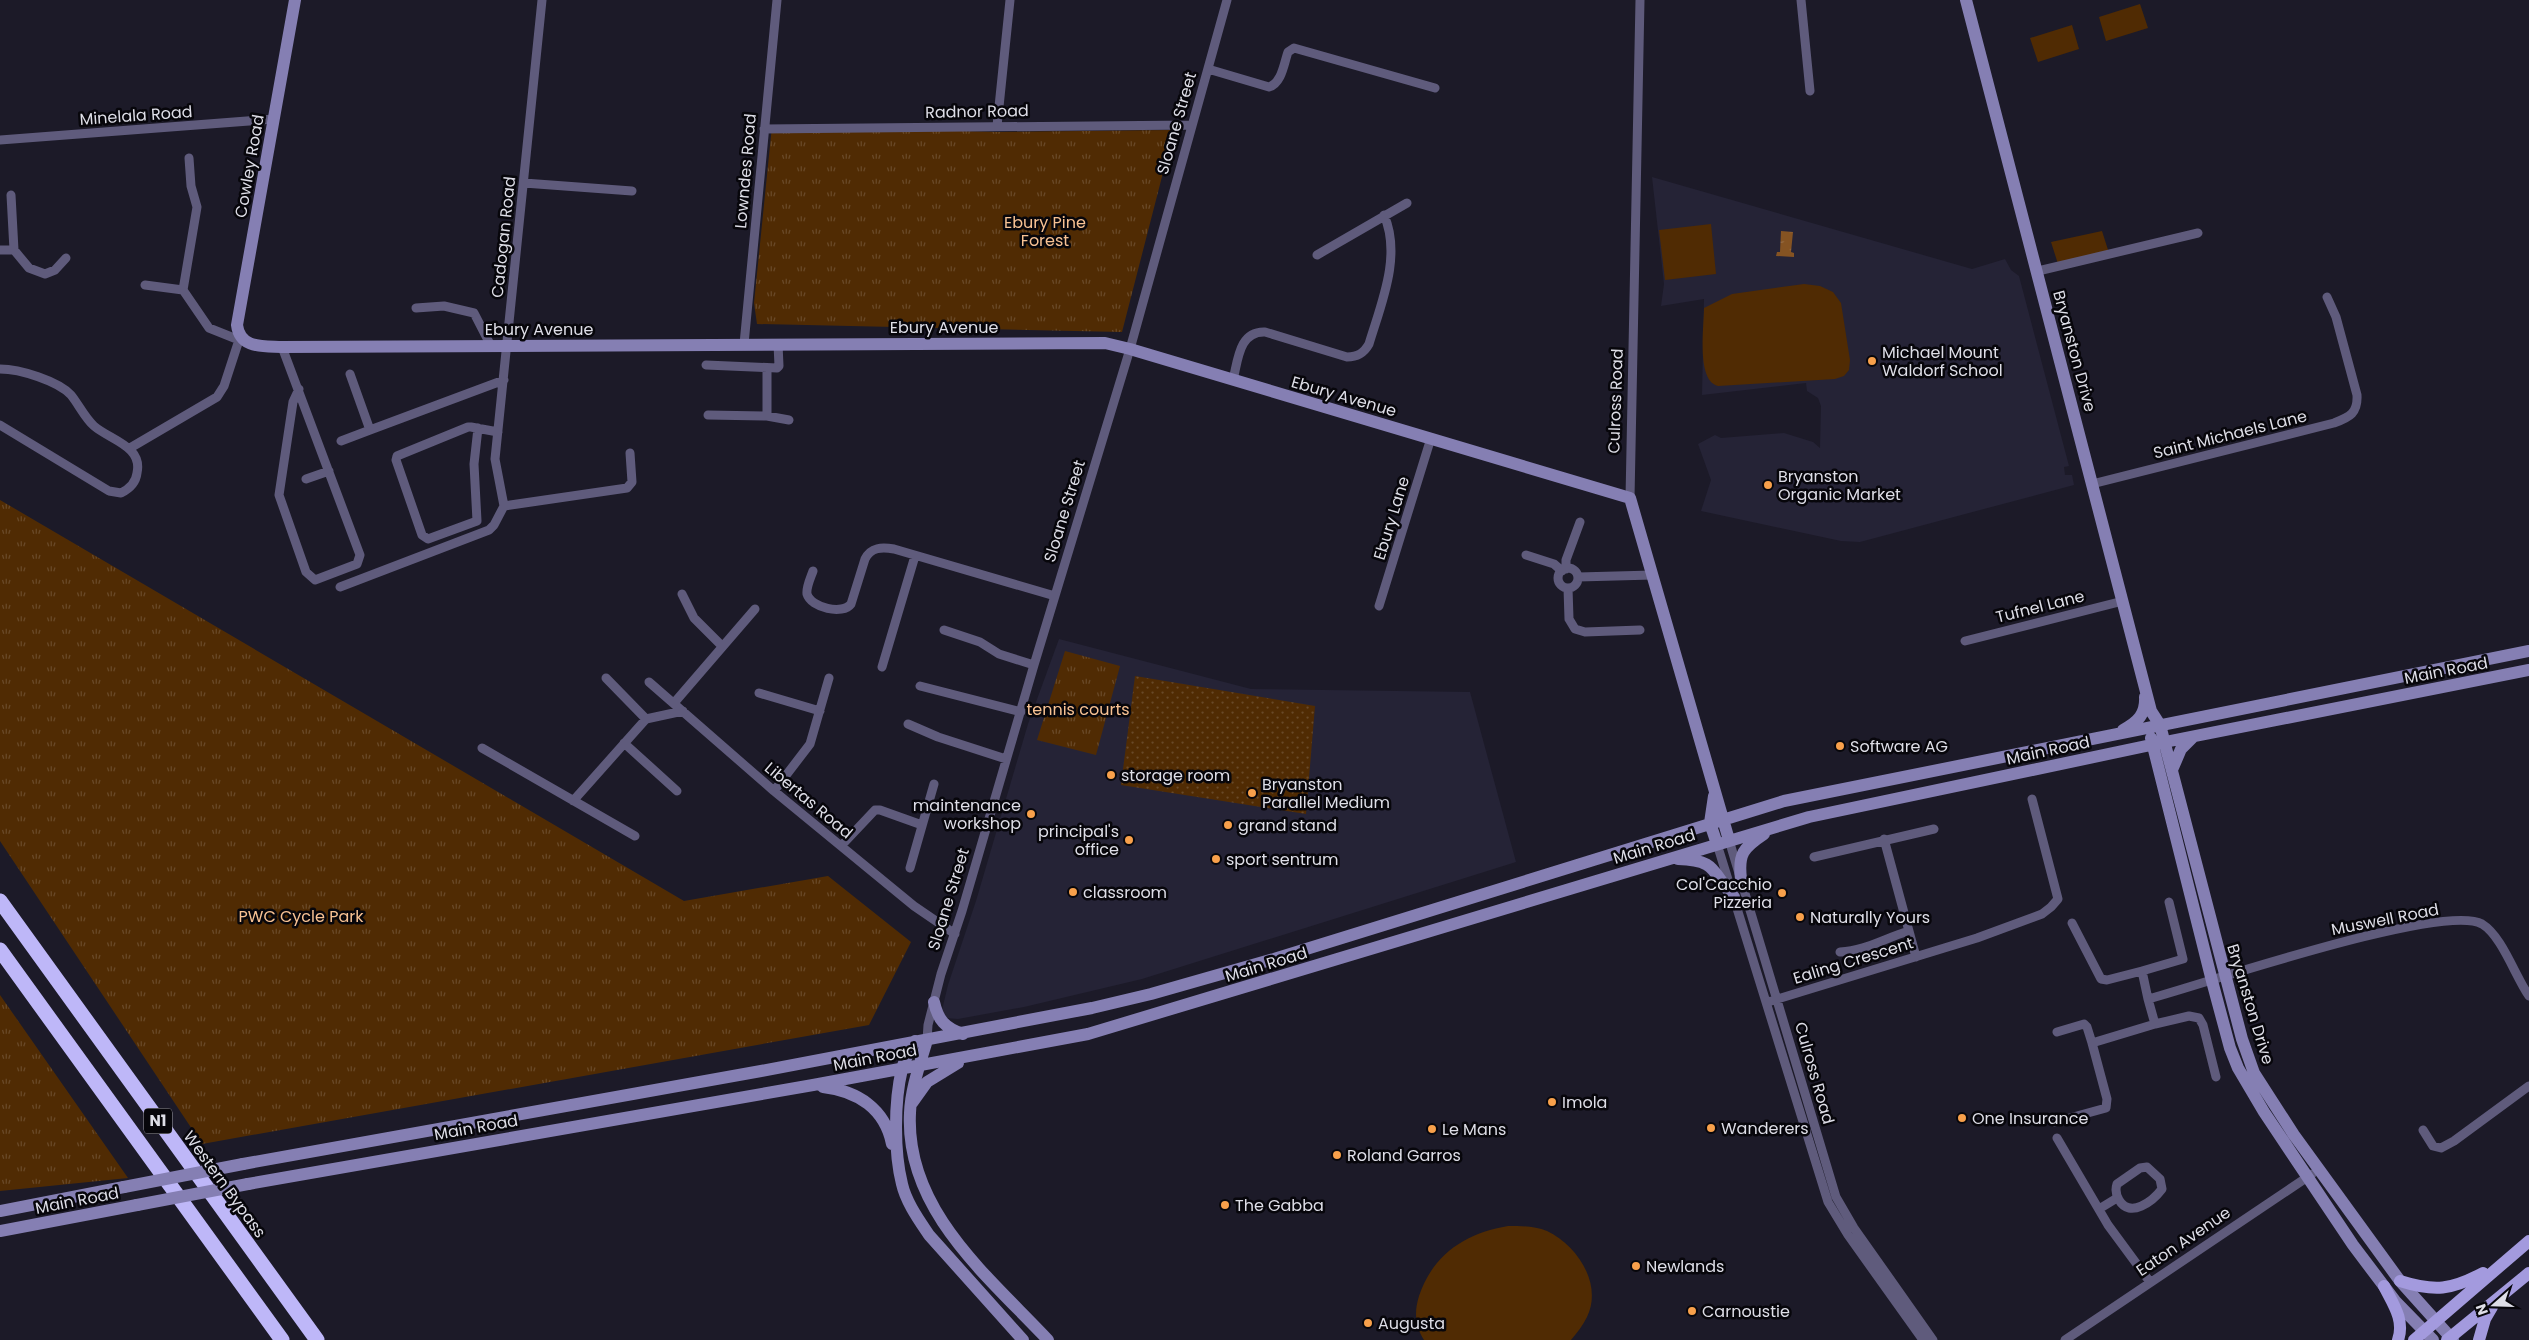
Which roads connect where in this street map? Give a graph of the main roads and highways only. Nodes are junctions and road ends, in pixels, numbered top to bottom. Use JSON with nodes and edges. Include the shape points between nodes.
{"nodes":[{"id":1,"x":295,"y":0,"type":"edge"},
{"id":2,"x":1966,"y":0,"type":"edge"},
{"id":3,"x":239,"y":338,"type":"joint"},
{"id":4,"x":1630,"y":498,"type":"joint"},
{"id":5,"x":2529,"y":651,"type":"edge"},
{"id":6,"x":2529,"y":670,"type":"edge"},
{"id":7,"x":2144,"y":682,"type":"junction"},
{"id":8,"x":2154,"y":726,"type":"junction"},
{"id":9,"x":2117,"y":734,"type":"junction"},
{"id":10,"x":2193,"y":737,"type":"junction"},
{"id":11,"x":2159,"y":744,"type":"junction"},
{"id":12,"x":2172,"y":771,"type":"junction"},
{"id":13,"x":1715,"y":791,"type":"junction"},
{"id":14,"x":1723,"y":819,"type":"junction"},
{"id":15,"x":1710,"y":823,"type":"junction"},
{"id":16,"x":1774,"y":827,"type":"junction"},
{"id":17,"x":1723,"y":842,"type":"junction"},
{"id":18,"x":1670,"y":859,"type":"junction"},
{"id":19,"x":1740,"y":879,"type":"road end"},
{"id":20,"x":1734,"y":897,"type":"road end"},
{"id":21,"x":0,"y":901,"type":"edge"},
{"id":22,"x":0,"y":950,"type":"edge"},
{"id":23,"x":934,"y":1002,"type":"road end"},
{"id":24,"x":963,"y":1034,"type":"junction"},
{"id":25,"x":923,"y":1037,"type":"junction"},
{"id":26,"x":966,"y":1058,"type":"junction"},
{"id":27,"x":920,"y":1065,"type":"junction"},
{"id":28,"x":902,"y":1068,"type":"junction"},
{"id":29,"x":813,"y":1085,"type":"junction"},
{"id":30,"x":911,"y":1105,"type":"junction"},
{"id":31,"x":902,"y":1186,"type":"junction"},
{"id":32,"x":0,"y":1211,"type":"edge"},
{"id":33,"x":0,"y":1231,"type":"edge"},
{"id":34,"x":2529,"y":1241,"type":"edge"},
{"id":35,"x":2502,"y":1262,"type":"junction"},
{"id":36,"x":2529,"y":1273,"type":"edge"},
{"id":37,"x":2400,"y":1281,"type":"junction"},
{"id":38,"x":2384,"y":1286,"type":"junction"},
{"id":39,"x":2497,"y":1298,"type":"junction"},
{"id":40,"x":2435,"y":1321,"type":"junction"},
{"id":41,"x":2423,"y":1331,"type":"junction"},
{"id":42,"x":2450,"y":1339,"type":"edge"},
{"id":43,"x":282,"y":1340,"type":"edge"},
{"id":44,"x":317,"y":1340,"type":"edge"},
{"id":45,"x":1023,"y":1340,"type":"edge"},
{"id":46,"x":1048,"y":1340,"type":"edge"},
{"id":47,"x":2398,"y":1340,"type":"edge"},
{"id":48,"x":2414,"y":1340,"type":"edge"},
{"id":49,"x":2433,"y":1340,"type":"edge"},
{"id":50,"x":2479,"y":1340,"type":"edge"}],
"edges":[{"from":1,"to":3,"type":"main road","name":"Cowley Road","via":[[237,325]]},
{"from":2,"to":7,"type":"main road","name":"Bryanston Drive"},
{"from":3,"to":4,"type":"main road","name":"Ebury Avenue","via":[[247,344],[282,347],[1095,342],[1130,349]]},
{"from":4,"to":13,"type":"main road","name":"Culross Road"},
{"from":5,"to":8,"type":"main road","name":"Main Road"},
{"from":6,"to":10,"type":"main road","name":"Main Road"},
{"from":7,"to":8,"type":"main road","name":"Bryanston Drive"},
{"from":7,"to":9,"type":"main road","via":[[2145,703],[2141,717]]},
{"from":8,"to":9,"type":"main road","name":"Main Road"},
{"from":8,"to":11,"type":"main road","name":"Bryanston Drive"},
{"from":9,"to":14,"type":"main road","name":"Main Road","via":[[1821,792]]},
{"from":10,"to":11,"type":"main road","name":"Main Road"},
{"from":10,"to":12,"type":"main road","via":[[2181,749]]},
{"from":11,"to":12,"type":"main road","name":"Bryanston Drive"},
{"from":11,"to":16,"type":"main road","name":"Main Road","via":[[1838,810]]},
{"from":11,"to":38,"type":"main road","name":"Bryanston Drive","via":[[2212,980],[2238,1068],[2307,1177]]},
{"from":12,"to":37,"type":"main road","name":"Bryanston Drive","via":[[2224,976],[2254,1073]]},
{"from":13,"to":14,"type":"main road","name":"Culross Road"},
{"from":13,"to":15,"type":"main road","name":"Culross Road"},
{"from":14,"to":15,"type":"main road","name":"Main Road"},
{"from":14,"to":17,"type":"main road","name":"Culross Road"},
{"from":15,"to":17,"type":"main road","name":"Culross Road"},
{"from":15,"to":24,"type":"main road","name":"Main Road","via":[[1213,977],[1092,1008]]},
{"from":16,"to":17,"type":"main road","name":"Main Road"},
{"from":16,"to":19,"type":"main road","via":[[1743,850]]},
{"from":17,"to":18,"type":"main road","name":"Main Road"},
{"from":18,"to":20,"type":"main road","via":[[1698,861],[1712,867]]},
{"from":18,"to":26,"type":"main road","name":"Main Road","via":[[1121,1025],[1072,1038]]},
{"from":21,"to":44,"type":"highway","name":"Western Bypass","number":"N1"},
{"from":22,"to":43,"type":"highway","number":"N1"},
{"from":23,"to":24,"type":"main road","via":[[942,1023]]},
{"from":24,"to":25,"type":"main road","name":"Main Road"},
{"from":25,"to":27,"type":"main road","name":"Sloane Street"},
{"from":25,"to":28,"type":"main road","name":"Sloane Street"},
{"from":25,"to":32,"type":"main road","name":"Main Road","bridge":true,"via":[[742,1075]]},
{"from":26,"to":27,"type":"main road","name":"Main Road"},
{"from":26,"to":30,"type":"main road","via":[[927,1082]]},
{"from":27,"to":28,"type":"main road","name":"Main Road"},
{"from":27,"to":30,"type":"main road","name":"Sloane Street"},
{"from":28,"to":29,"type":"main road","name":"Main Road"},
{"from":28,"to":31,"type":"main road","name":"Sloane Street","via":[[897,1132]]},
{"from":29,"to":31,"type":"main road","via":[[850,1093],[876,1110],[890,1135]]},
{"from":29,"to":33,"type":"main road","name":"Main Road","bridge":true},
{"from":30,"to":46,"type":"main road","name":"Sloane Street","via":[[911,1144],[915,1162],[935,1212],[961,1246]]},
{"from":31,"to":45,"type":"main road","name":"Sloane Street","via":[[929,1235]]},
{"from":34,"to":35,"type":"main road"},
{"from":35,"to":37,"type":"main road","via":[[2465,1282],[2444,1288],[2426,1288]]},
{"from":35,"to":40,"type":"main road"},
{"from":36,"to":39,"type":"main road"},
{"from":37,"to":40,"type":"main road","name":"Bryanston Drive"},
{"from":38,"to":41,"type":"main road","name":"Bryanston Drive"},
{"from":38,"to":47,"type":"main road","via":[[2399,1318],[2401,1330]]},
{"from":39,"to":42,"type":"main road"},
{"from":39,"to":50,"type":"main road","via":[[2485,1319]]},
{"from":40,"to":41,"type":"main road"},
{"from":40,"to":42,"type":"main road","name":"Bryanston Drive"},
{"from":41,"to":48,"type":"main road"},
{"from":41,"to":49,"type":"main road","name":"Bryanston Drive"}]}
